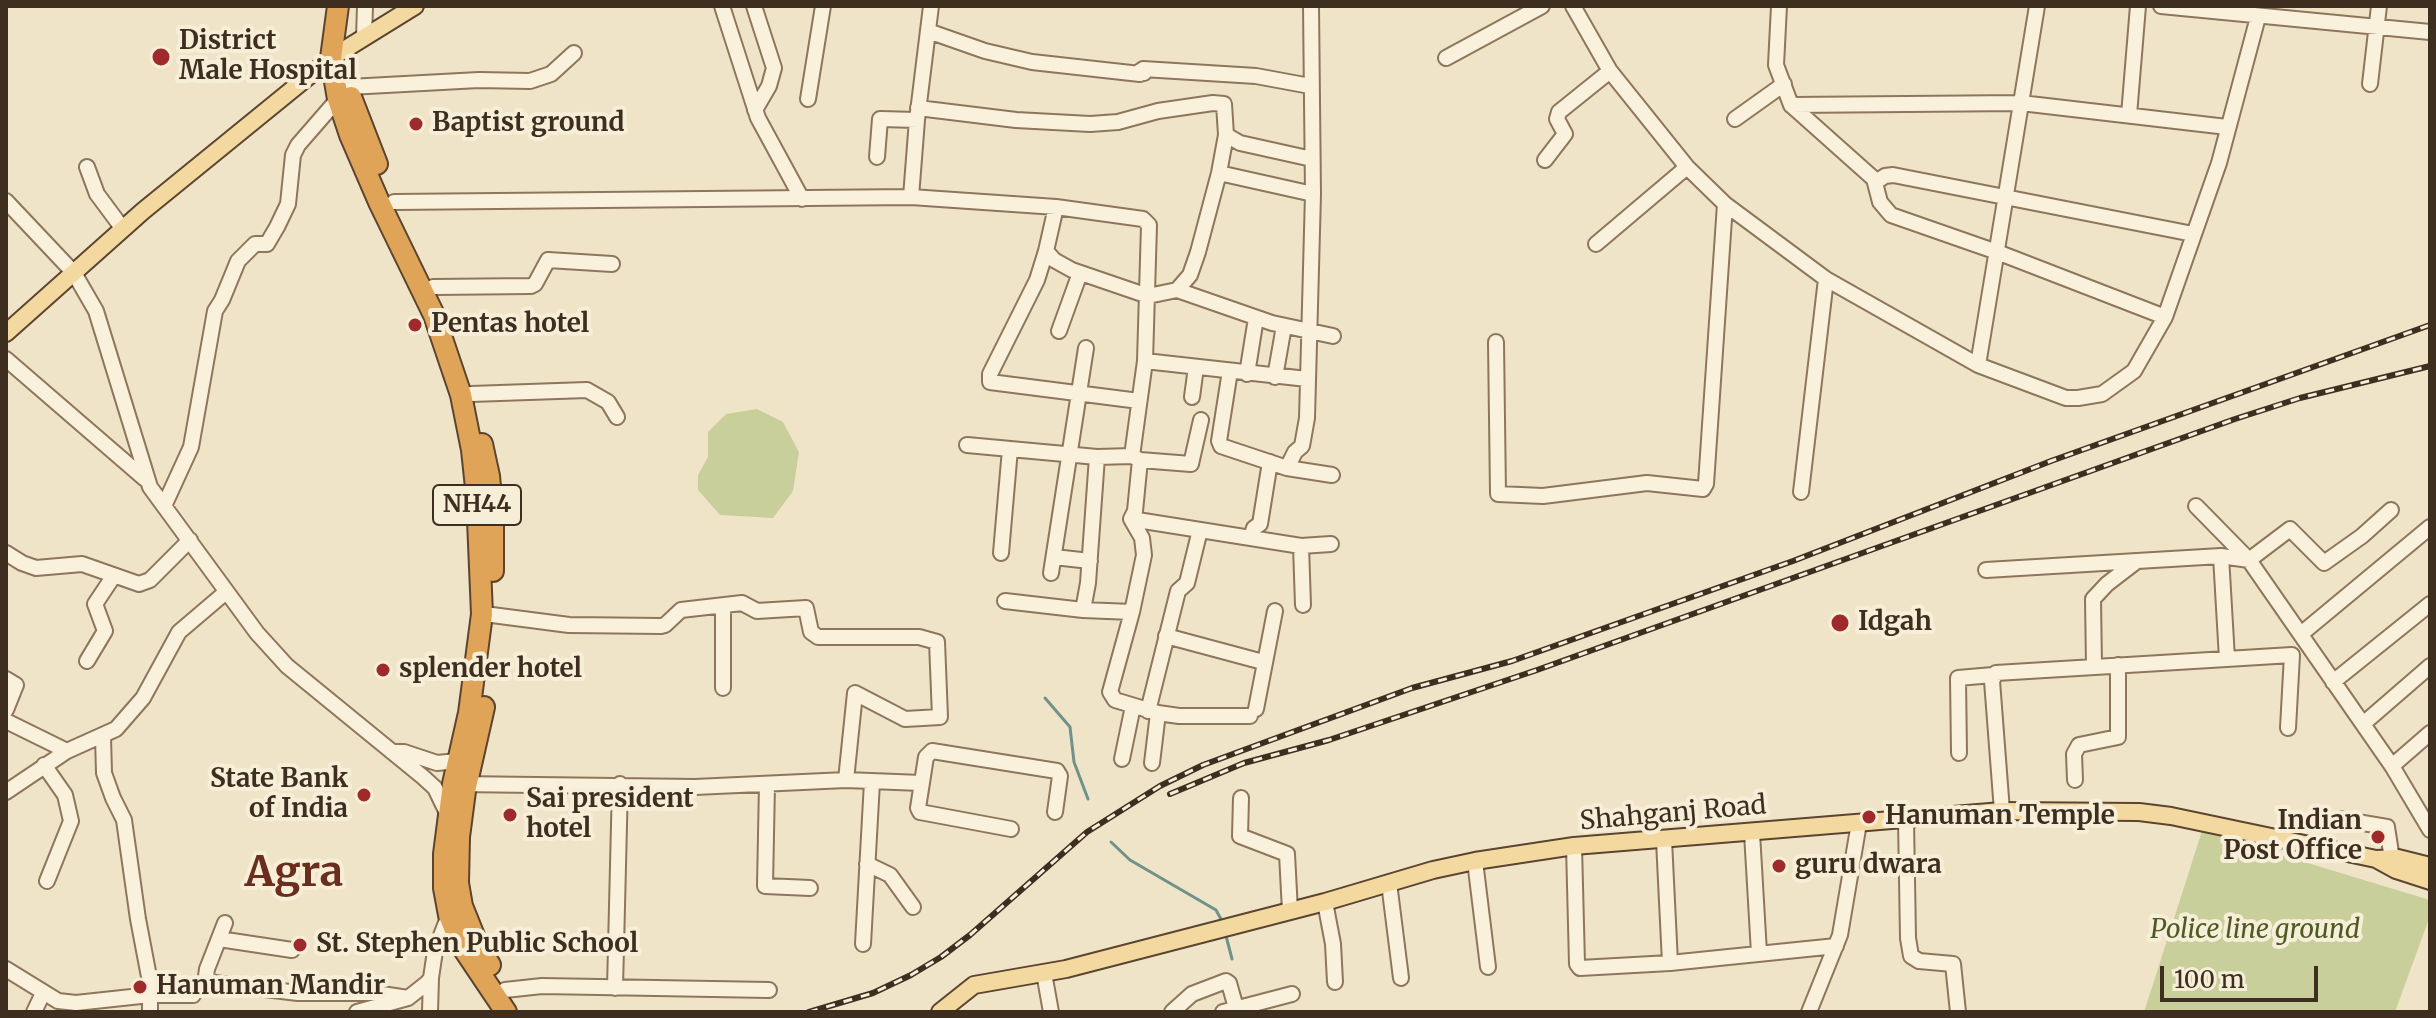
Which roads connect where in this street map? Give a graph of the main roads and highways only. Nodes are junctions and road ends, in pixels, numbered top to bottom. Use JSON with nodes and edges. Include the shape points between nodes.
{"nodes":[{"id":1,"x":338,"y":6,"type":"edge"},
{"id":2,"x":351,"y":6,"type":"edge"},
{"id":3,"x":415,"y":6,"type":"edge"},
{"id":4,"x":338,"y":54,"type":"junction"},
{"id":5,"x":344,"y":93,"type":"junction"},
{"id":6,"x":8,"y":327,"type":"edge"},
{"id":7,"x":460,"y":784,"type":"junction"},
{"id":8,"x":2384,"y":859,"type":"junction"},
{"id":9,"x":2430,"y":866,"type":"edge"},
{"id":10,"x":2430,"y":881,"type":"edge"},
{"id":11,"x":506,"y":1012,"type":"edge"},
{"id":12,"x":518,"y":1012,"type":"edge"},
{"id":13,"x":940,"y":1012,"type":"edge"}],
"edges":[{"from":1,"to":4,"type":"highway","number":"NH44"},
{"from":2,"to":4,"type":"highway","number":"NH44"},
{"from":3,"to":4,"type":"main road"},
{"from":4,"to":5,"type":"highway","number":"NH44"},
{"from":4,"to":6,"type":"main road"},
{"from":5,"to":7,"type":"highway","number":"NH44","via":[[350,135],[434,315],[461,395],[472,450],[482,614],[458,761]]},
{"from":5,"to":7,"type":"highway","number":"NH44","via":[[447,317],[471,394],[490,484],[488,682]]},
{"from":7,"to":11,"type":"highway","number":"NH44","via":[[444,854],[449,915],[461,945]]},
{"from":7,"to":12,"type":"highway","number":"NH44","via":[[462,906],[478,946]]},
{"from":8,"to":9,"type":"main road","name":"Shahganj Road"},
{"from":8,"to":10,"type":"main road","via":[[2396,870]]},
{"from":8,"to":13,"type":"main road","name":"Shahganj Road","via":[[2139,812],[2002,811],[1574,846],[1475,861],[1216,931],[974,985]]}]}
